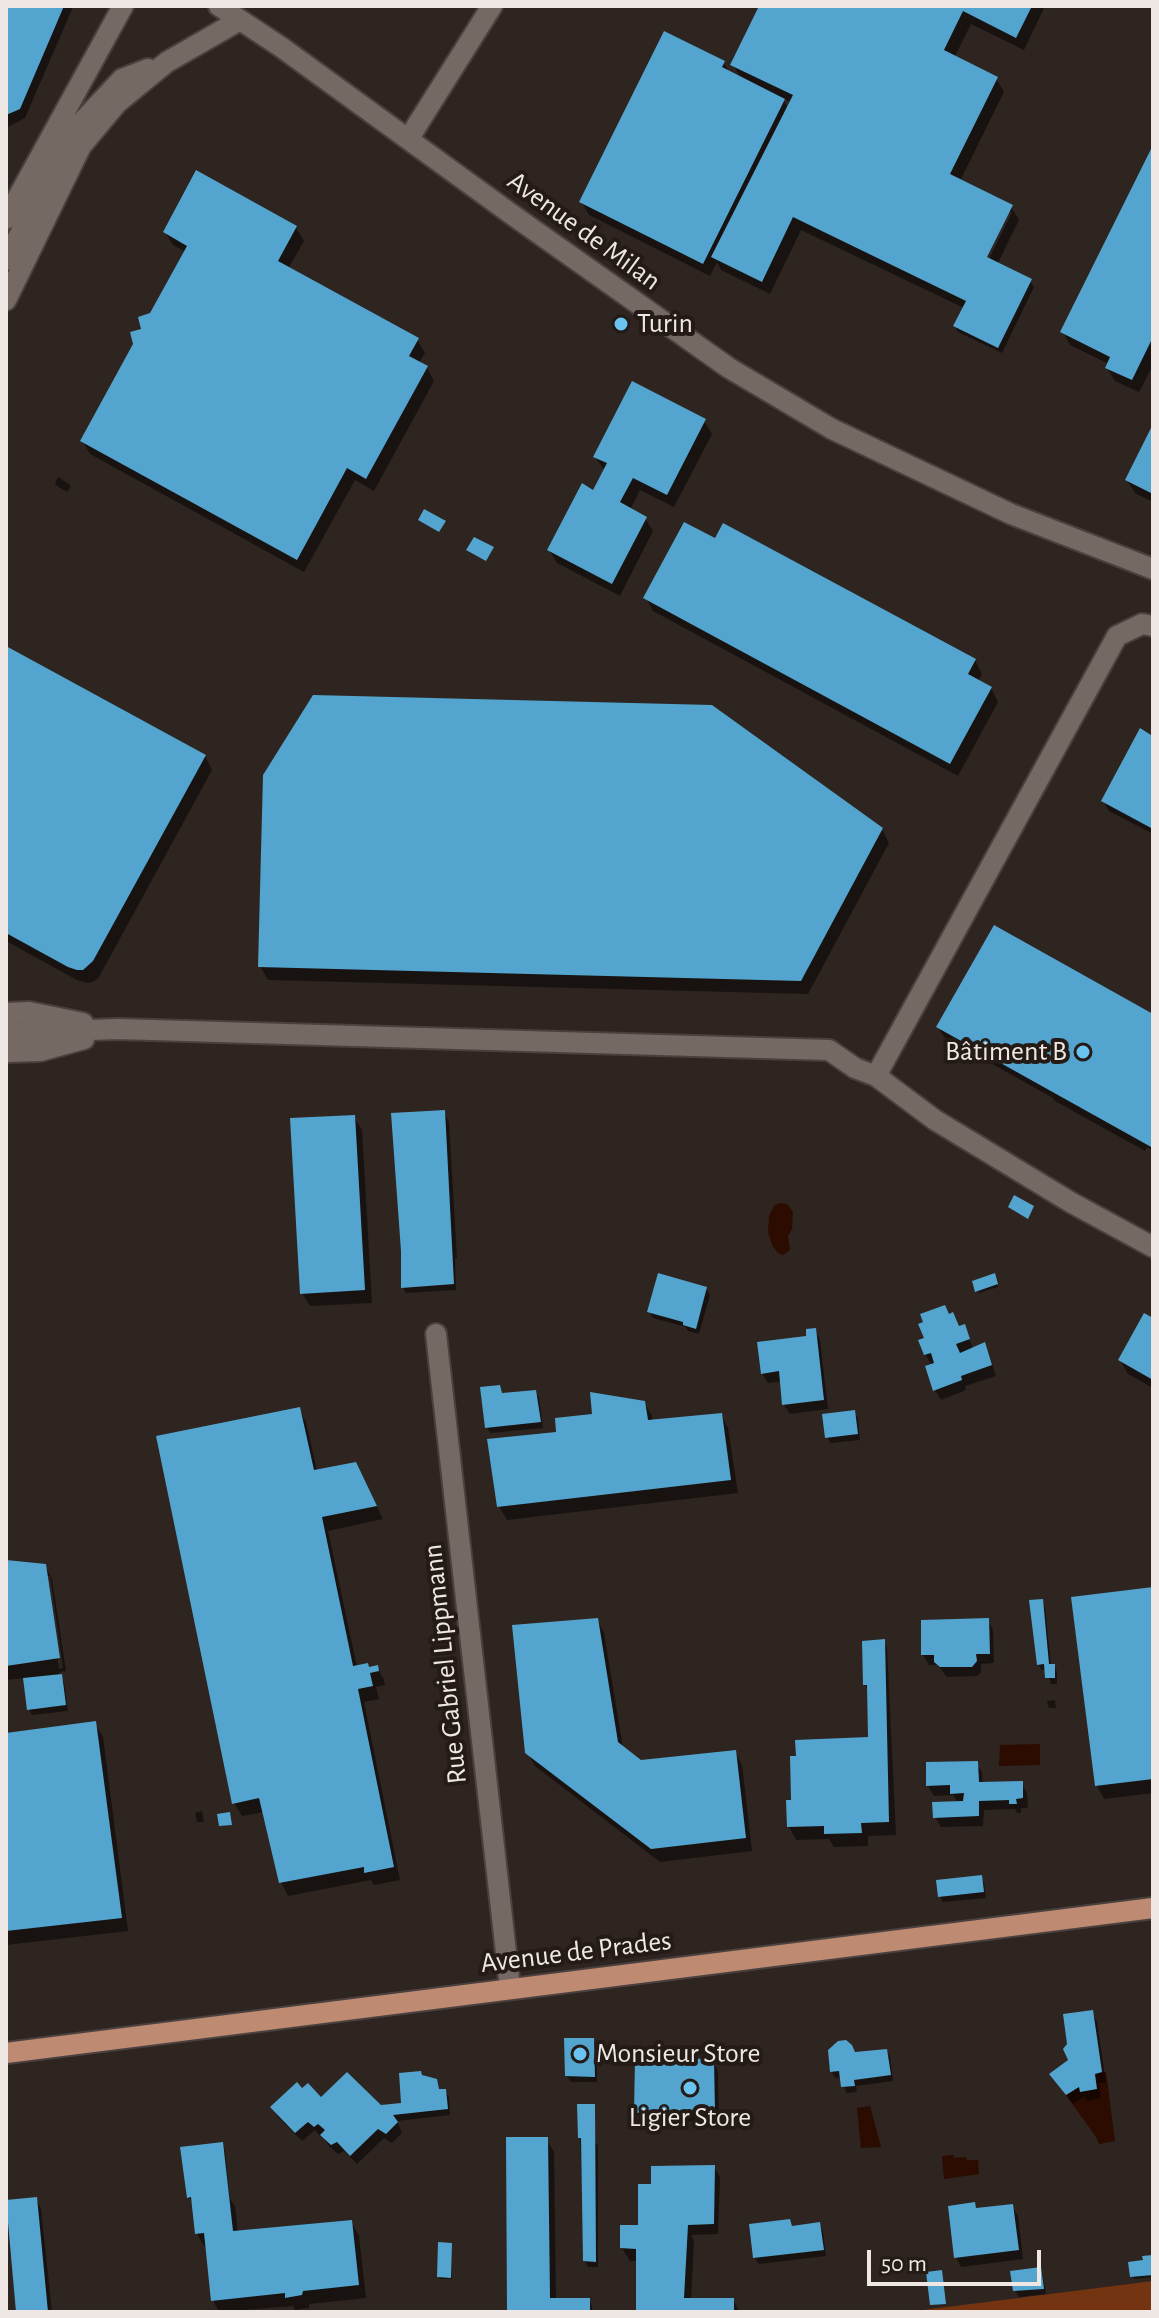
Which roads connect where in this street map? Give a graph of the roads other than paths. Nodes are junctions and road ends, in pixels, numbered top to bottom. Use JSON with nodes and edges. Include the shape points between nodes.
{"nodes":[{"id":1,"x":123,"y":6,"type":"edge"},
{"id":2,"x":219,"y":6,"type":"edge"},
{"id":3,"x":492,"y":6,"type":"edge"},
{"id":4,"x":240,"y":20,"type":"junction"},
{"id":5,"x":167,"y":62,"type":"junction"},
{"id":6,"x":409,"y":138,"type":"junction"},
{"id":7,"x":6,"y":219,"type":"edge"},
{"id":8,"x":6,"y":260,"type":"edge"},
{"id":9,"x":6,"y":300,"type":"edge"},
{"id":10,"x":1153,"y":569,"type":"edge"},
{"id":11,"x":1153,"y":626,"type":"edge"},
{"id":12,"x":6,"y":1013,"type":"edge"},
{"id":13,"x":118,"y":1029,"type":"junction"},
{"id":14,"x":6,"y":1033,"type":"edge"},
{"id":15,"x":6,"y":1052,"type":"edge"},
{"id":16,"x":876,"y":1076,"type":"junction"},
{"id":17,"x":1153,"y":1247,"type":"edge"},
{"id":18,"x":436,"y":1334,"type":"dead end"},
{"id":19,"x":1153,"y":1908,"type":"edge"},
{"id":20,"x":510,"y":1988,"type":"junction"},
{"id":21,"x":6,"y":2053,"type":"edge"}],
"edges":[{"from":1,"to":7,"type":"street"},
{"from":2,"to":4,"type":"street","name":"Avenue de Milan"},
{"from":3,"to":6,"type":"street"},
{"from":4,"to":5,"type":"street"},
{"from":4,"to":6,"type":"street","name":"Avenue de Milan"},
{"from":5,"to":8,"type":"street","via":[[122,79],[78,126]]},
{"from":5,"to":9,"type":"street","via":[[117,103],[81,146]]},
{"from":6,"to":10,"type":"street","name":"Avenue de Milan","via":[[729,368],[832,429],[1011,514]]},
{"from":11,"to":16,"type":"street","via":[[1142,624],[1117,636]]},
{"from":12,"to":13,"type":"street","via":[[29,1012]]},
{"from":13,"to":14,"type":"street"},
{"from":13,"to":15,"type":"street","via":[[40,1051]]},
{"from":13,"to":16,"type":"street","via":[[829,1050]]},
{"from":16,"to":17,"type":"street","via":[[935,1120]]},
{"from":18,"to":20,"type":"street","name":"Rue Gabriel Lippmann"},
{"from":19,"to":20,"type":"main road","name":"Avenue de Prades"},
{"from":20,"to":21,"type":"main road","name":"Avenue de Prades"}]}
